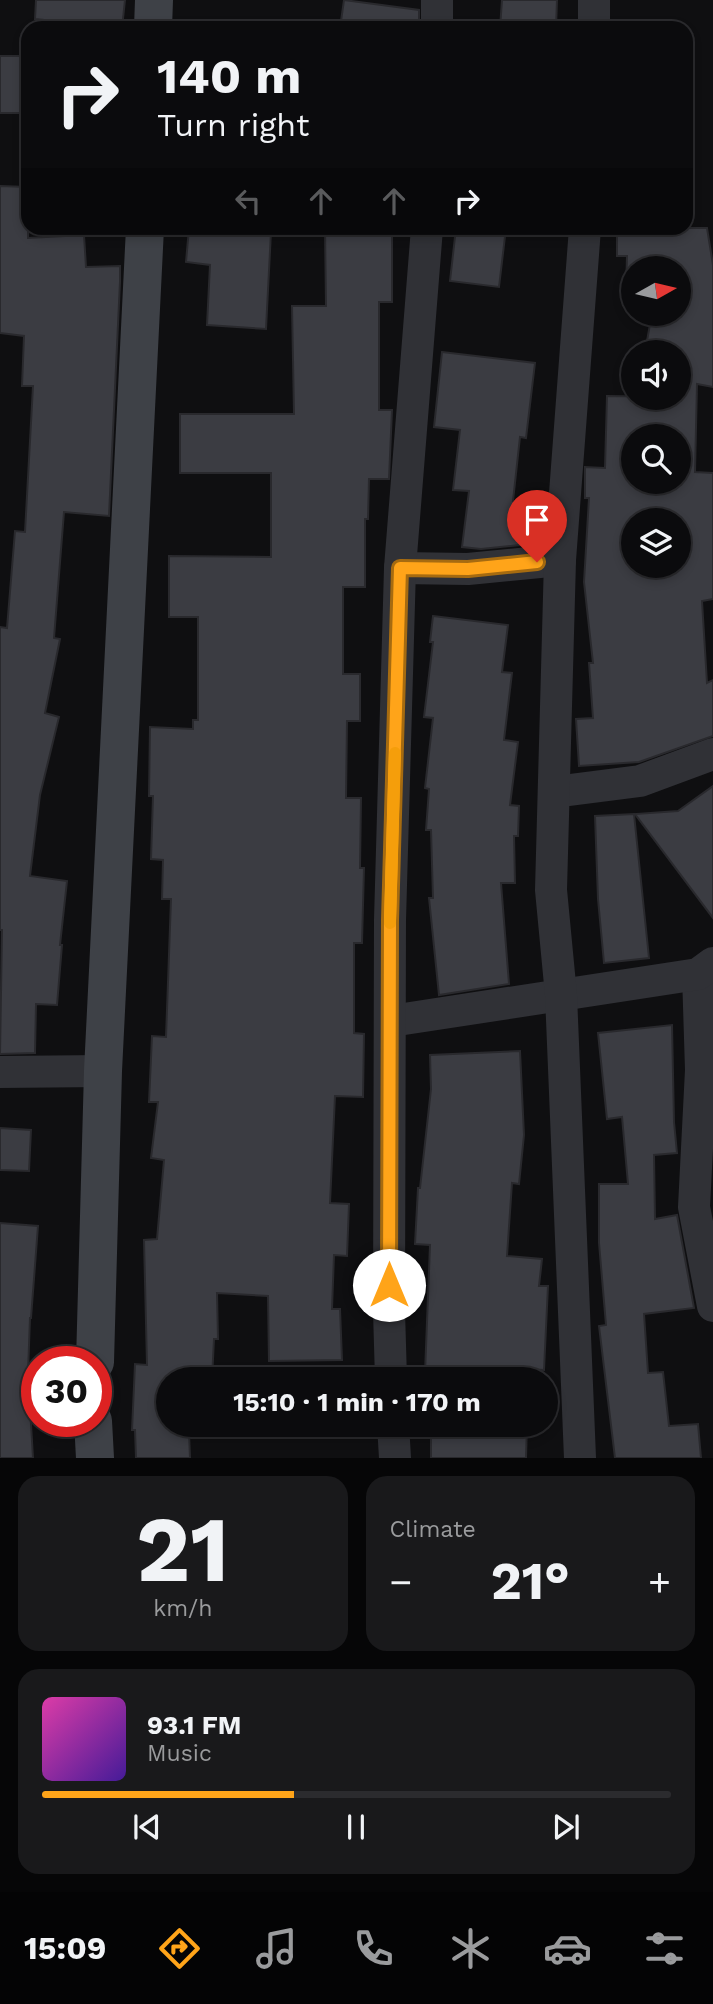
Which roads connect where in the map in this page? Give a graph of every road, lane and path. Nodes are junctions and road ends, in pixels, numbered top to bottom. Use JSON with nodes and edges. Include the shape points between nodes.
{"nodes":[{"id":1,"x":154,"y":0,"type":"edge"},
{"id":2,"x":437,"y":0,"type":"edge"},
{"id":3,"x":594,"y":0,"type":"edge"},
{"id":4,"x":153,"y":21,"type":"edge"},
{"id":5,"x":437,"y":21,"type":"edge"},
{"id":6,"x":594,"y":21,"type":"edge"},
{"id":7,"x":145,"y":235,"type":"edge"},
{"id":8,"x":426,"y":235,"type":"edge"},
{"id":9,"x":584,"y":235,"type":"edge"},
{"id":10,"x":560,"y":559,"type":"junction"},
{"id":11,"x":400,"y":568,"type":"junction"},
{"id":12,"x":713,"y":754,"type":"edge"},
{"id":13,"x":554,"y":792,"type":"junction"},
{"id":14,"x":705,"y":968,"type":"edge"},
{"id":15,"x":561,"y":995,"type":"junction"},
{"id":16,"x":391,"y":1021,"type":"junction"},
{"id":17,"x":707,"y":1069,"type":"edge"},
{"id":18,"x":0,"y":1072,"type":"edge"},
{"id":19,"x":103,"y":1072,"type":"junction"},
{"id":20,"x":713,"y":1307,"type":"edge"},
{"id":21,"x":95,"y":1346,"type":"edge"},
{"id":22,"x":391,"y":1367,"type":"edge"},
{"id":23,"x":94,"y":1437,"type":"edge"},
{"id":24,"x":394,"y":1437,"type":"edge"},
{"id":25,"x":95,"y":1458,"type":"edge"},
{"id":26,"x":395,"y":1458,"type":"edge"},
{"id":27,"x":580,"y":1458,"type":"edge"}],
"edges":[{"from":1,"to":4,"type":"street"},
{"from":2,"to":5,"type":"street"},
{"from":3,"to":6,"type":"street"},
{"from":7,"to":19,"type":"street"},
{"from":8,"to":11,"type":"street"},
{"from":9,"to":10,"type":"street"},
{"from":10,"to":11,"type":"street","via":[[468,569]]},
{"from":10,"to":13,"type":"street"},
{"from":11,"to":16,"type":"street"},
{"from":12,"to":13,"type":"street","via":[[640,781]]},
{"from":13,"to":15,"type":"street","via":[[551,890]]},
{"from":14,"to":15,"type":"street"},
{"from":14,"to":17,"type":"street"},
{"from":15,"to":16,"type":"street"},
{"from":15,"to":27,"type":"street"},
{"from":16,"to":22,"type":"street"},
{"from":17,"to":20,"type":"street","via":[[694,1207]]},
{"from":18,"to":19,"type":"street"},
{"from":19,"to":21,"type":"street"},
{"from":23,"to":25,"type":"street"},
{"from":24,"to":26,"type":"street"}]}
